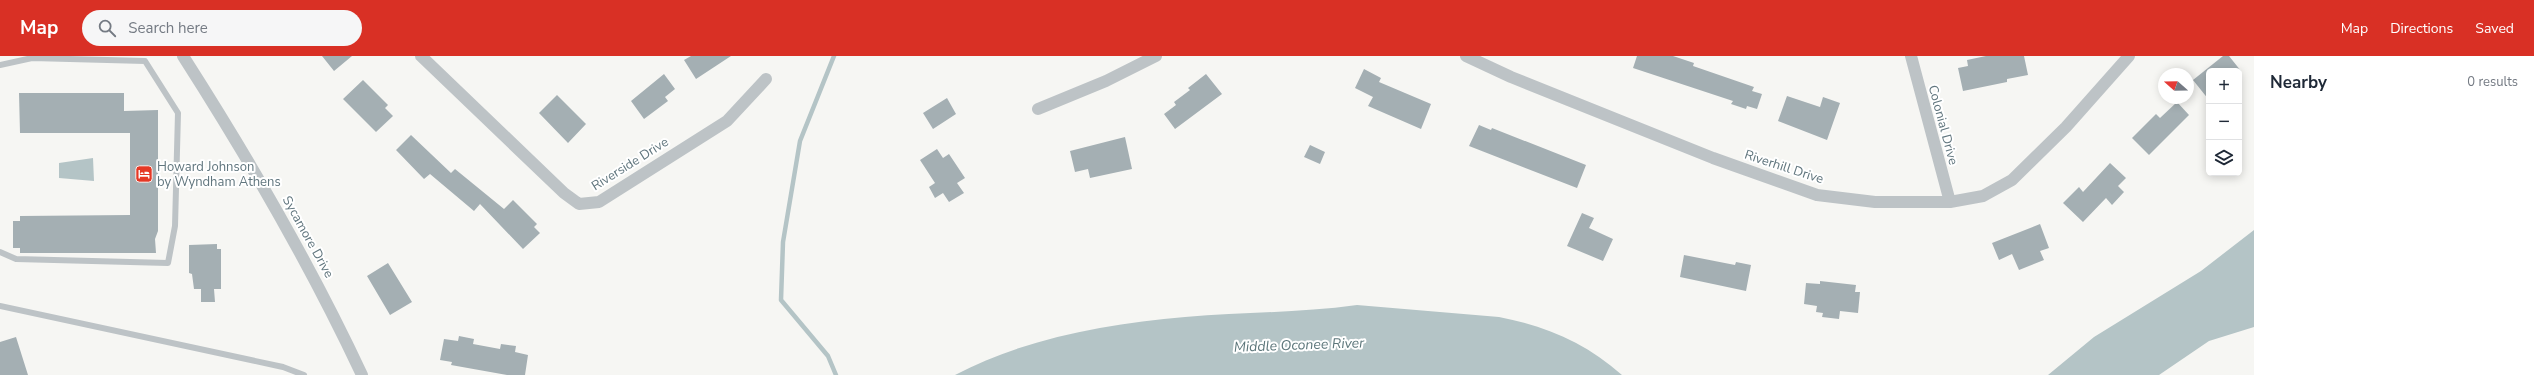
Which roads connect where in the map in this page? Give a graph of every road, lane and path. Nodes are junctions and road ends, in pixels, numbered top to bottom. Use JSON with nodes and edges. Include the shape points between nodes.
{"nodes":[{"id":1,"x":183,"y":56,"type":"edge"},
{"id":2,"x":421,"y":56,"type":"edge"},
{"id":3,"x":1156,"y":56,"type":"edge"},
{"id":4,"x":1466,"y":56,"type":"edge"},
{"id":5,"x":1911,"y":56,"type":"edge"},
{"id":6,"x":2129,"y":56,"type":"edge"},
{"id":7,"x":144,"y":58,"type":"edge"},
{"id":8,"x":0,"y":65,"type":"edge"},
{"id":9,"x":766,"y":79,"type":"dead end"},
{"id":10,"x":1038,"y":109,"type":"dead end"},
{"id":11,"x":1950,"y":202,"type":"junction"},
{"id":12,"x":0,"y":252,"type":"edge"},
{"id":13,"x":0,"y":306,"type":"edge"},
{"id":14,"x":304,"y":375,"type":"edge"},
{"id":15,"x":362,"y":375,"type":"edge"}],
"edges":[{"from":1,"to":15,"type":"street","name":"Sycamore Drive","via":[[243,150],[308,265],[327,299]]},
{"from":2,"to":9,"type":"street","name":"Riverside Drive","via":[[564,193],[579,204],[599,202],[726,121]]},
{"from":3,"to":10,"type":"street","via":[[1106,81]]},
{"from":4,"to":11,"type":"street","name":"Riverhill Drive","via":[[1510,77],[1713,158],[1817,195],[1875,202]]},
{"from":5,"to":11,"type":"street","name":"Colonial Drive"},
{"from":6,"to":11,"type":"street","name":"Riverhill Drive","via":[[2066,127],[2012,180],[1983,196]]},
{"from":7,"to":8,"type":"lane","via":[[32,58]]},
{"from":7,"to":12,"type":"lane","via":[[178,113],[175,226],[168,263],[16,260]]},
{"from":13,"to":14,"type":"lane","via":[[283,368]]}]}
